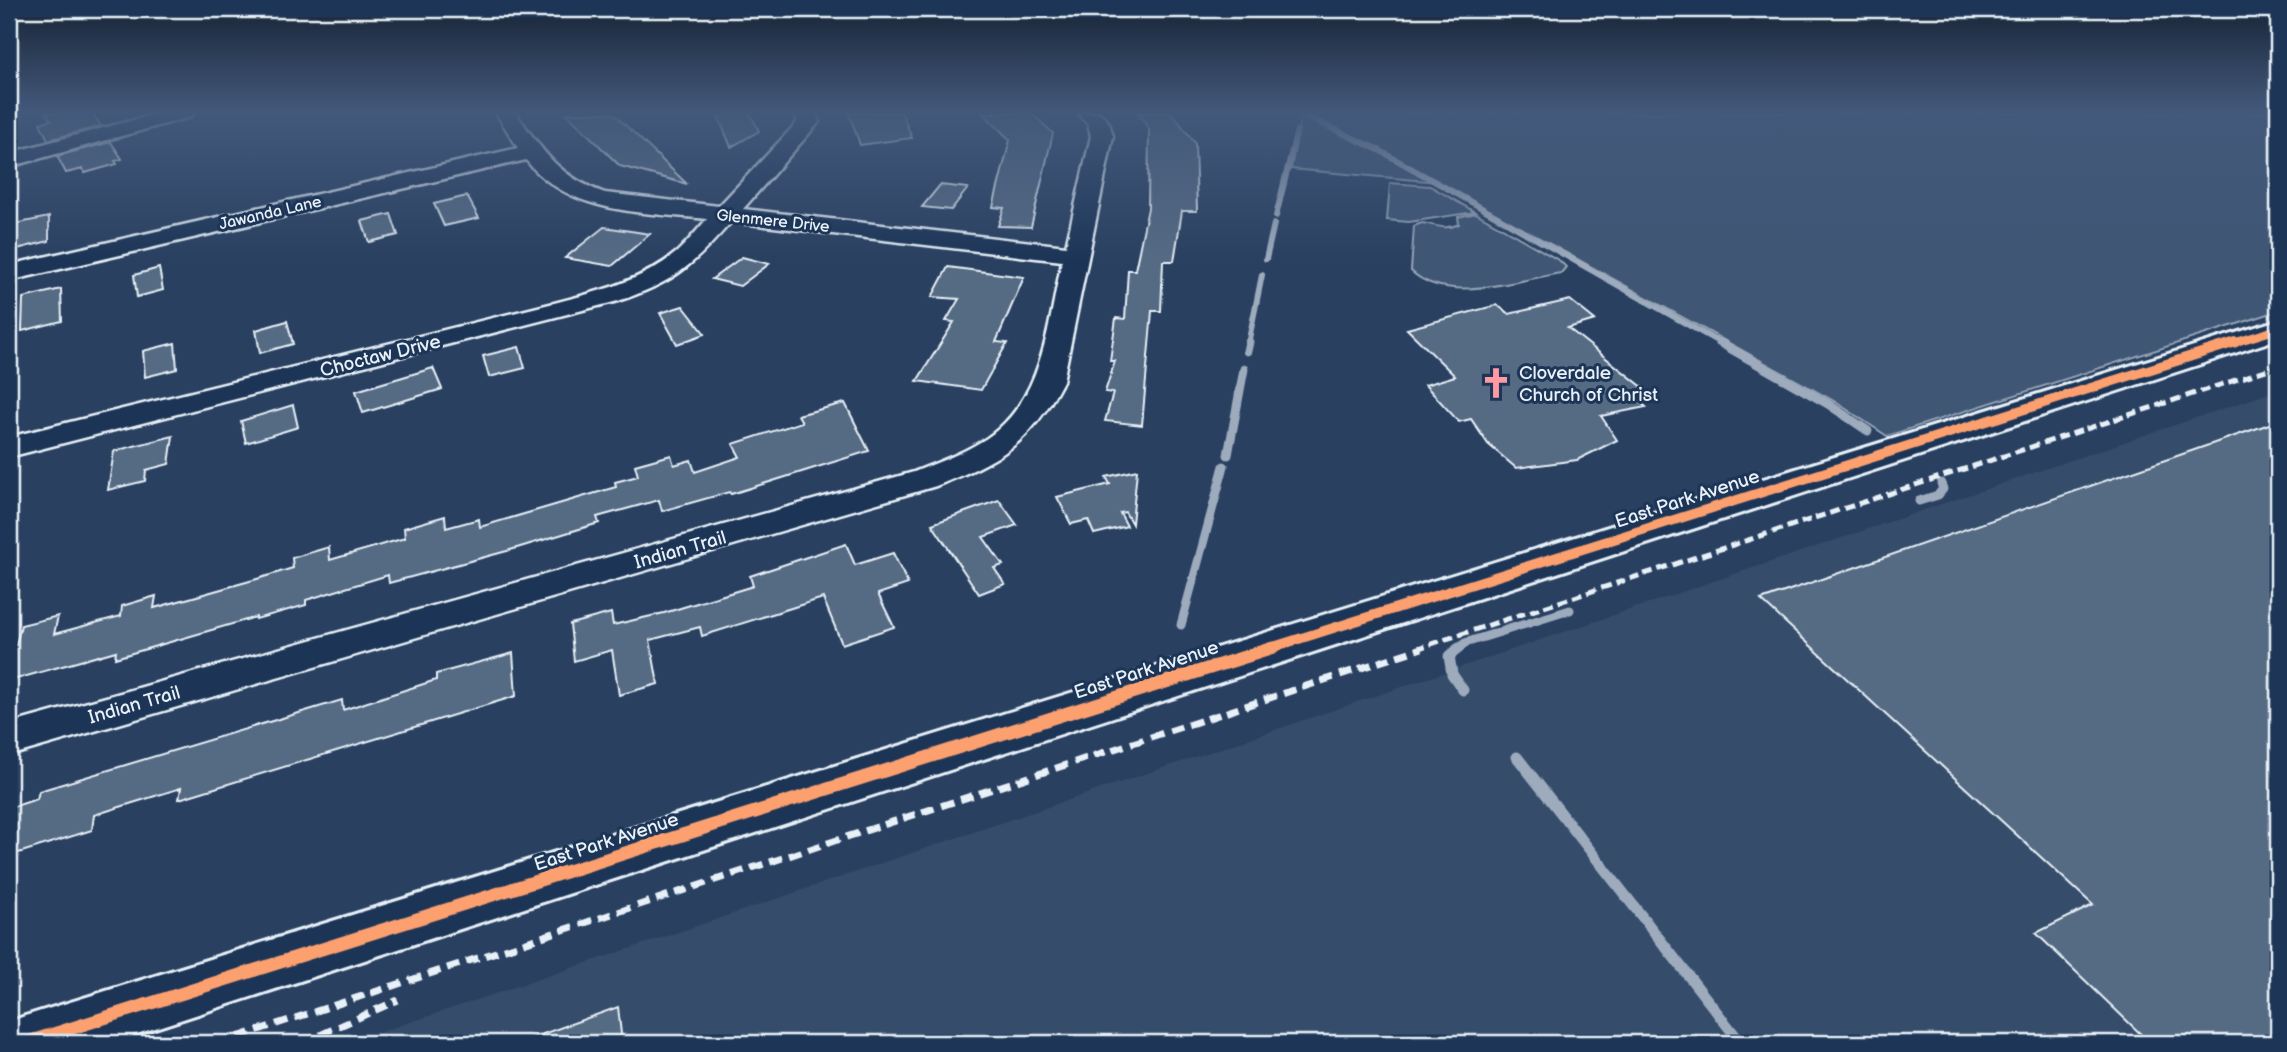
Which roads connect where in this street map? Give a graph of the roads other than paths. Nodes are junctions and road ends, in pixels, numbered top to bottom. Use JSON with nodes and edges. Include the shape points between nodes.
{"nodes":[{"id":1,"x":488,"y":162,"type":"edge"},
{"id":2,"x":540,"y":162,"type":"edge"},
{"id":3,"x":774,"y":162,"type":"edge"},
{"id":4,"x":1097,"y":162,"type":"edge"},
{"id":5,"x":727,"y":215,"type":"junction"},
{"id":6,"x":1078,"y":255,"type":"junction"},
{"id":7,"x":9,"y":273,"type":"edge"},
{"id":8,"x":2278,"y":329,"type":"edge"},
{"id":9,"x":9,"y":447,"type":"edge"},
{"id":10,"x":9,"y":740,"type":"edge"},
{"id":11,"x":25,"y":1043,"type":"edge"}],
"edges":[{"from":1,"to":7,"type":"street","name":"Jawanda Lane"},
{"from":2,"to":5,"type":"street","name":"Glenmere Drive","via":[[554,180],[574,191],[631,205]]},
{"from":3,"to":5,"type":"street","name":"Choctaw Drive"},
{"from":4,"to":6,"type":"street","name":"Indian Trail"},
{"from":5,"to":6,"type":"street","name":"Glenmere Drive"},
{"from":5,"to":9,"type":"street","name":"Choctaw Drive","via":[[667,272],[599,299]]},
{"from":6,"to":10,"type":"street","name":"Indian Trail","via":[[1049,381],[1038,404],[1021,427],[994,448],[961,464],[925,479]]},
{"from":8,"to":11,"type":"street","name":"East Park Avenue"}]}
